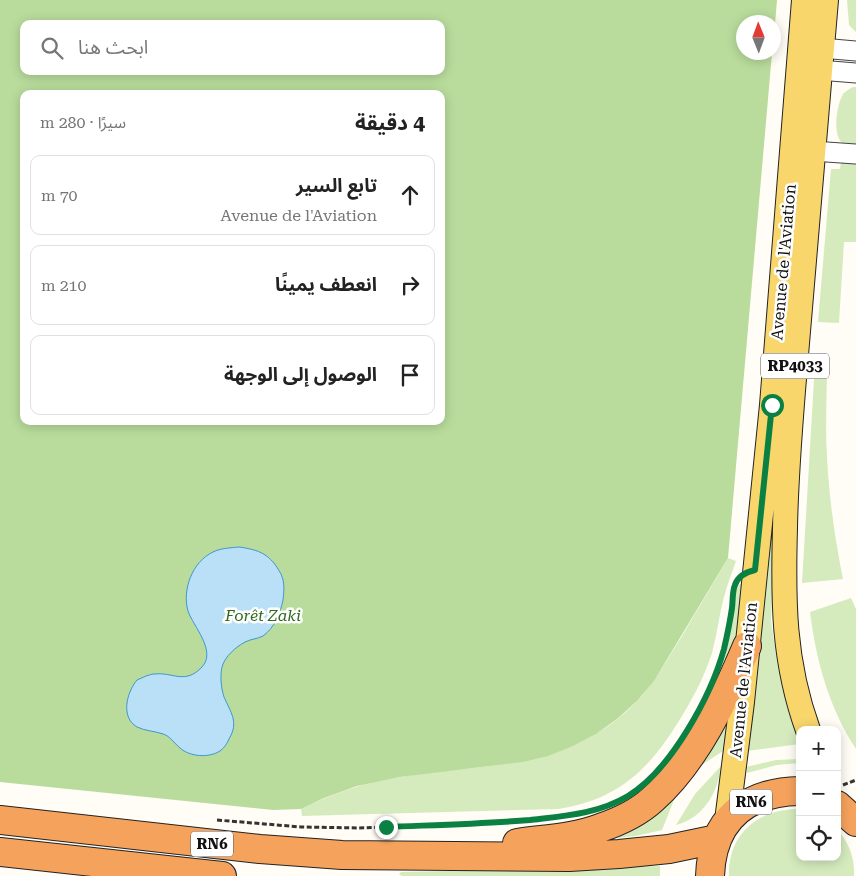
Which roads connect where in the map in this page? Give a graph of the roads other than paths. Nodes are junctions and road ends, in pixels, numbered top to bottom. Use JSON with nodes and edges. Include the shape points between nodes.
{"nodes":[{"id":1,"x":804,"y":0,"type":"edge"},
{"id":2,"x":826,"y":0,"type":"edge"},
{"id":3,"x":856,"y":51,"type":"edge"},
{"id":4,"x":810,"y":58,"type":"junction"},
{"id":5,"x":856,"y":73,"type":"edge"},
{"id":6,"x":812,"y":150,"type":"junction"},
{"id":7,"x":856,"y":154,"type":"edge"},
{"id":8,"x":746,"y":646,"type":"junction"},
{"id":9,"x":807,"y":726,"type":"edge"},
{"id":10,"x":796,"y":791,"type":"edge"},
{"id":11,"x":0,"y":820,"type":"edge"},
{"id":12,"x":722,"y":830,"type":"junction"},
{"id":13,"x":0,"y":852,"type":"edge"},
{"id":14,"x":424,"y":857,"type":"junction"},
{"id":15,"x":222,"y":876,"type":"edge"},
{"id":16,"x":710,"y":876,"type":"edge"}],
"edges":[{"from":1,"to":4,"type":"main road","name":"Avenue de l'Aviation","number":"RP4033"},
{"from":2,"to":4,"type":"main road","name":"Avenue de l'Aviation","number":"RP4033"},
{"from":3,"to":4,"type":"street"},
{"from":4,"to":5,"type":"street"},
{"from":4,"to":6,"type":"main road","name":"Avenue de l'Aviation","number":"RP4033"},
{"from":4,"to":8,"type":"main road","name":"Avenue de l'Aviation","number":"RP4033"},
{"from":6,"to":7,"type":"street"},
{"from":6,"to":9,"type":"main road","name":"Avenue de l'Aviation","number":"RP4033","via":[[786,470],[783,576],[787,646]]},
{"from":8,"to":12,"type":"main road","name":"Avenue de l'Aviation","number":"RP4033","via":[[742,702]]},
{"from":8,"to":14,"type":"highway","via":[[722,701],[691,753],[653,799],[599,829]]},
{"from":10,"to":12,"type":"highway","number":"RN6","via":[[760,797],[742,807]]},
{"from":11,"to":14,"type":"highway","number":"RN6","via":[[301,853]]},
{"from":12,"to":14,"type":"highway","number":"RN6","via":[[669,848],[619,854]]},
{"from":12,"to":16,"type":"highway","via":[[711,859]]},
{"from":13,"to":15,"type":"highway","number":"RN6"}]}
